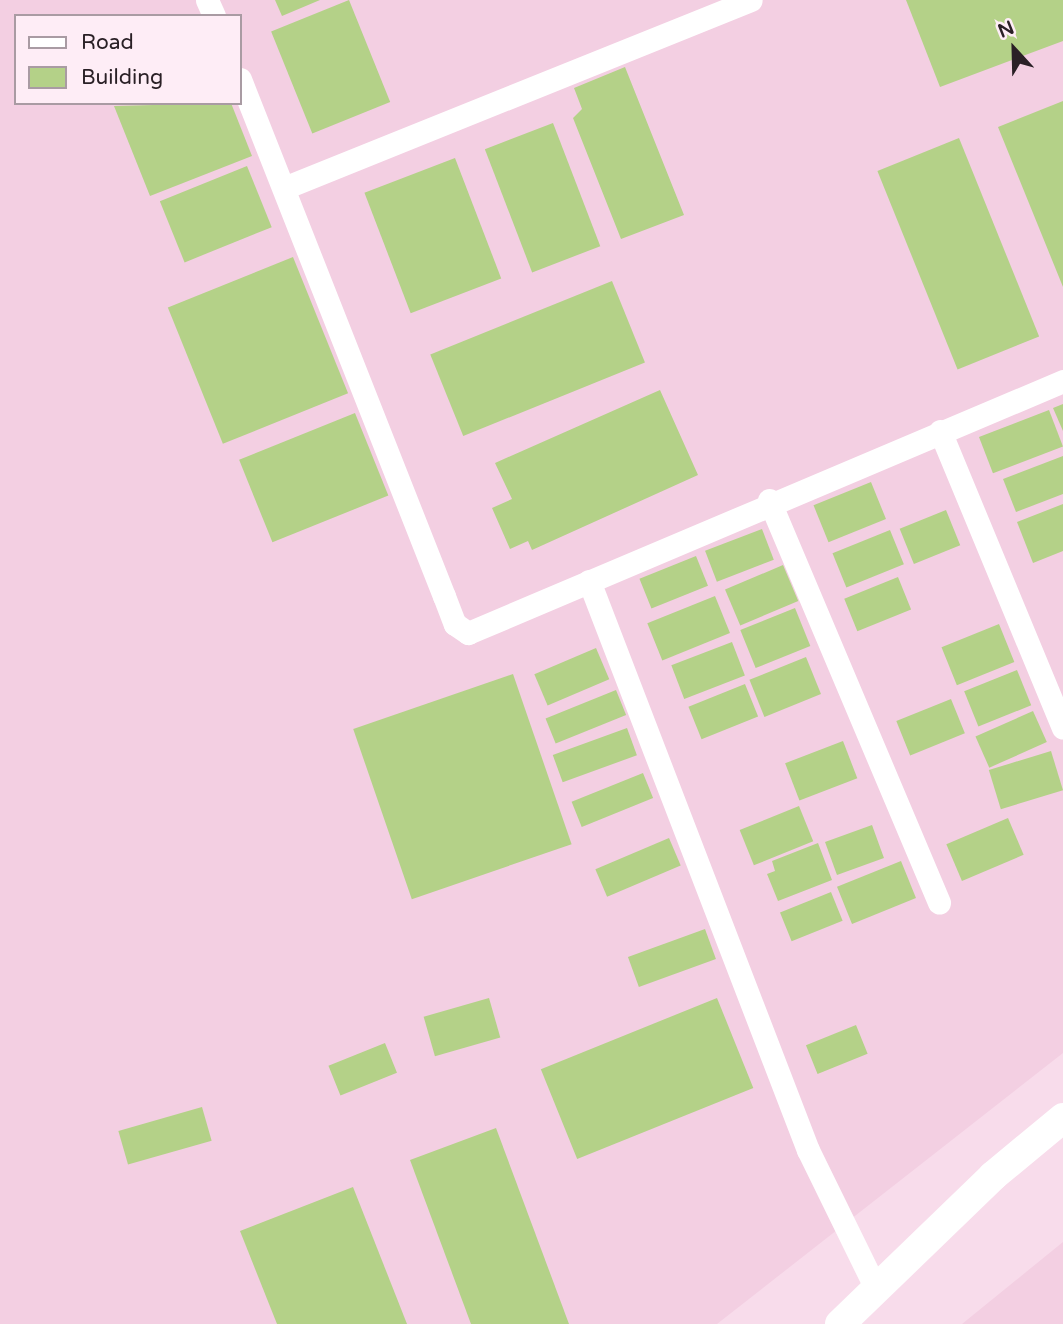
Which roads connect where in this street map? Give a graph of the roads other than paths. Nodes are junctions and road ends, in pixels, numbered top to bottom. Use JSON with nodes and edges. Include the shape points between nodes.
{"nodes":[{"id":1,"x":751,"y":0,"type":"edge"},
{"id":2,"x":242,"y":84,"type":"edge"},
{"id":3,"x":284,"y":188,"type":"junction"},
{"id":4,"x":1063,"y":381,"type":"edge"},
{"id":5,"x":940,"y":431,"type":"junction"},
{"id":6,"x":769,"y":500,"type":"junction"},
{"id":7,"x":589,"y":581,"type":"junction"},
{"id":8,"x":1063,"y":728,"type":"edge"},
{"id":9,"x":939,"y":903,"type":"dead end"},
{"id":10,"x":1063,"y":1118,"type":"edge"},
{"id":11,"x":876,"y":1289,"type":"junction"},
{"id":12,"x":840,"y":1324,"type":"edge"}],
"edges":[{"from":1,"to":3,"type":"street"},
{"from":2,"to":3,"type":"street"},
{"from":3,"to":7,"type":"street","via":[[456,624],[478,632]]},
{"from":4,"to":5,"type":"street"},
{"from":5,"to":6,"type":"street"},
{"from":5,"to":8,"type":"street"},
{"from":6,"to":7,"type":"street"},
{"from":6,"to":9,"type":"street"},
{"from":7,"to":11,"type":"street","via":[[808,1150]]},
{"from":10,"to":11,"type":"street"},
{"from":11,"to":12,"type":"street"}]}
